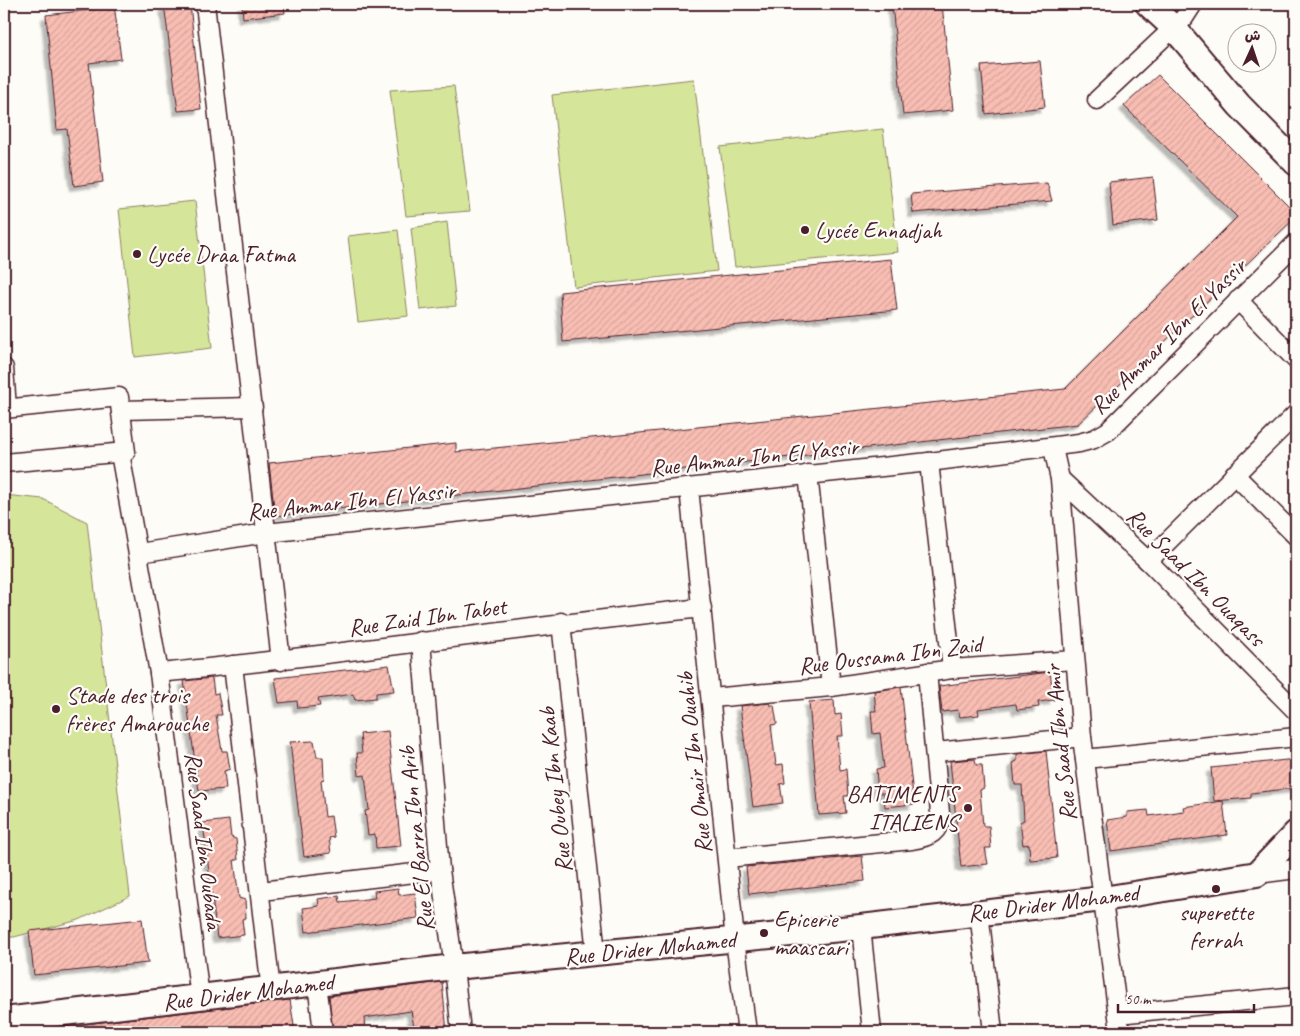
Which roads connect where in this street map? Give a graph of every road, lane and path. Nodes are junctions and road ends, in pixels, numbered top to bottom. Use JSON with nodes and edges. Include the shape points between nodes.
{"nodes":[{"id":1,"x":205,"y":4,"type":"edge"},
{"id":2,"x":1148,"y":4,"type":"edge"},
{"id":3,"x":1193,"y":4,"type":"edge"},
{"id":4,"x":1174,"y":28,"type":"junction"},
{"id":5,"x":1097,"y":100,"type":"dead end"},
{"id":6,"x":1296,"y":163,"type":"edge"},
{"id":7,"x":1296,"y":243,"type":"edge"},
{"id":8,"x":1238,"y":300,"type":"junction"},
{"id":9,"x":1296,"y":360,"type":"edge"},
{"id":10,"x":4,"y":368,"type":"edge"},
{"id":11,"x":253,"y":406,"type":"junction"},
{"id":12,"x":5,"y":408,"type":"edge"},
{"id":13,"x":121,"y":410,"type":"junction"},
{"id":14,"x":1296,"y":414,"type":"edge"},
{"id":15,"x":1053,"y":448,"type":"junction"},
{"id":16,"x":120,"y":453,"type":"junction"},
{"id":17,"x":928,"y":462,"type":"junction"},
{"id":18,"x":4,"y":463,"type":"edge"},
{"id":19,"x":808,"y":474,"type":"junction"},
{"id":20,"x":1234,"y":474,"type":"junction"},
{"id":21,"x":1060,"y":479,"type":"junction"},
{"id":22,"x":689,"y":488,"type":"junction"},
{"id":23,"x":266,"y":533,"type":"junction"},
{"id":24,"x":1296,"y":536,"type":"edge"},
{"id":25,"x":138,"y":553,"type":"junction"},
{"id":26,"x":1148,"y":561,"type":"junction"},
{"id":27,"x":702,"y":608,"type":"junction"},
{"id":28,"x":561,"y":622,"type":"junction"},
{"id":29,"x":420,"y":641,"type":"junction"},
{"id":30,"x":1074,"y":660,"type":"junction"},
{"id":31,"x":281,"y":661,"type":"junction"},
{"id":32,"x":233,"y":666,"type":"junction"},
{"id":33,"x":952,"y":669,"type":"junction"},
{"id":34,"x":926,"y":672,"type":"junction"},
{"id":35,"x":159,"y":673,"type":"junction"},
{"id":36,"x":831,"y":687,"type":"junction"},
{"id":37,"x":712,"y":698,"type":"junction"},
{"id":38,"x":1296,"y":711,"type":"edge"},
{"id":39,"x":1082,"y":737,"type":"junction"},
{"id":40,"x":1296,"y":737,"type":"edge"},
{"id":41,"x":936,"y":752,"type":"junction"},
{"id":42,"x":1085,"y":759,"type":"junction"},
{"id":43,"x":1296,"y":833,"type":"edge"},
{"id":44,"x":727,"y":858,"type":"junction"},
{"id":45,"x":1296,"y":869,"type":"edge"},
{"id":46,"x":440,"y":870,"type":"junction"},
{"id":47,"x":1257,"y":874,"type":"junction"},
{"id":48,"x":261,"y":891,"type":"junction"},
{"id":49,"x":1103,"y":899,"type":"junction"},
{"id":50,"x":979,"y":912,"type":"junction"},
{"id":51,"x":861,"y":927,"type":"junction"},
{"id":52,"x":735,"y":940,"type":"junction"},
{"id":53,"x":596,"y":953,"type":"junction"},
{"id":54,"x":454,"y":967,"type":"junction"},
{"id":55,"x":317,"y":982,"type":"junction"},
{"id":56,"x":272,"y":990,"type":"junction"},
{"id":57,"x":1296,"y":996,"type":"edge"},
{"id":58,"x":200,"y":998,"type":"junction"},
{"id":59,"x":1118,"y":1014,"type":"junction"},
{"id":60,"x":4,"y":1020,"type":"edge"},
{"id":61,"x":323,"y":1032,"type":"edge"},
{"id":62,"x":461,"y":1032,"type":"edge"},
{"id":63,"x":747,"y":1032,"type":"edge"},
{"id":64,"x":872,"y":1032,"type":"edge"},
{"id":65,"x":994,"y":1032,"type":"edge"},
{"id":66,"x":1120,"y":1032,"type":"edge"}],
"edges":[{"from":1,"to":11,"type":"street"},
{"from":2,"to":4,"type":"street"},
{"from":3,"to":4,"type":"street"},
{"from":4,"to":5,"type":"street"},
{"from":4,"to":6,"type":"street","via":[[1239,104]]},
{"from":7,"to":8,"type":"street","name":"Rue Ammar Ibn El Yassir"},
{"from":8,"to":9,"type":"street"},
{"from":8,"to":15,"type":"street","name":"Rue Ammar Ibn El Yassir","via":[[1108,431],[1094,439]]},
{"from":10,"to":12,"type":"street"},
{"from":11,"to":13,"type":"street"},
{"from":11,"to":23,"type":"street"},
{"from":12,"to":13,"type":"street","via":[[120,397]]},
{"from":13,"to":16,"type":"street","via":[[126,452]]},
{"from":14,"to":20,"type":"street"},
{"from":15,"to":17,"type":"street","name":"Rue Ammar Ibn El Yassir"},
{"from":15,"to":21,"type":"street","name":"Rue Saad Ibn Amir"},
{"from":16,"to":18,"type":"street"},
{"from":16,"to":25,"type":"street","name":"Rue Saad Ibn Oubada"},
{"from":17,"to":19,"type":"street","name":"Rue Ammar Ibn El Yassir"},
{"from":17,"to":33,"type":"street"},
{"from":19,"to":22,"type":"street","name":"Rue Ammar Ibn El Yassir"},
{"from":19,"to":36,"type":"street"},
{"from":20,"to":24,"type":"street"},
{"from":20,"to":26,"type":"street"},
{"from":21,"to":26,"type":"street","name":"Rue Saad Ibn Ouaqass"},
{"from":21,"to":30,"type":"street","name":"Rue Saad Ibn Amir"},
{"from":22,"to":23,"type":"street","name":"Rue Ammar Ibn El Yassir"},
{"from":22,"to":27,"type":"street","name":"Rue Omair Ibn Ouahib"},
{"from":23,"to":25,"type":"street","name":"Rue Ammar Ibn El Yassir"},
{"from":23,"to":31,"type":"street"},
{"from":25,"to":35,"type":"street","name":"Rue Saad Ibn Oubada"},
{"from":26,"to":38,"type":"street","name":"Rue Saad Ibn Ouaqass"},
{"from":27,"to":28,"type":"street","name":"Rue Zaid Ibn Tabet"},
{"from":27,"to":37,"type":"street","name":"Rue Omair Ibn Ouahib"},
{"from":28,"to":29,"type":"street","name":"Rue Zaid Ibn Tabet"},
{"from":28,"to":53,"type":"street","name":"Rue Oubey Ibn Kaab"},
{"from":29,"to":31,"type":"street","name":"Rue Zaid Ibn Tabet"},
{"from":29,"to":46,"type":"street","name":"Rue El Barra Ibn Arib"},
{"from":30,"to":33,"type":"street","name":"Rue Oussama Ibn Zaid"},
{"from":30,"to":39,"type":"street","name":"Rue Saad Ibn Amir"},
{"from":31,"to":32,"type":"street","name":"Rue Zaid Ibn Tabet"},
{"from":32,"to":35,"type":"street","name":"Rue Zaid Ibn Tabet"},
{"from":32,"to":48,"type":"street"},
{"from":33,"to":34,"type":"street","name":"Rue Oussama Ibn Zaid"},
{"from":34,"to":36,"type":"street","name":"Rue Oussama Ibn Zaid"},
{"from":34,"to":41,"type":"street"},
{"from":35,"to":58,"type":"street","name":"Rue Saad Ibn Oubada"},
{"from":36,"to":37,"type":"street","name":"Rue Oussama Ibn Zaid"},
{"from":37,"to":44,"type":"street","name":"Rue Omair Ibn Ouahib"},
{"from":39,"to":41,"type":"street"},
{"from":39,"to":42,"type":"street","name":"Rue Saad Ibn Amir"},
{"from":40,"to":42,"type":"street"},
{"from":41,"to":44,"type":"street","via":[[940,821],[931,836]]},
{"from":42,"to":49,"type":"street","name":"Rue Saad Ibn Amir"},
{"from":43,"to":47,"type":"street"},
{"from":44,"to":52,"type":"street","name":"Rue Omair Ibn Ouahib"},
{"from":45,"to":47,"type":"street","name":"Rue Drider Mohamed"},
{"from":46,"to":48,"type":"street"},
{"from":46,"to":54,"type":"street","name":"Rue El Barra Ibn Arib"},
{"from":47,"to":49,"type":"street","name":"Rue Drider Mohamed"},
{"from":48,"to":56,"type":"street"},
{"from":49,"to":50,"type":"street","name":"Rue Drider Mohamed"},
{"from":49,"to":59,"type":"street","name":"Rue Saad Ibn Amir"},
{"from":50,"to":51,"type":"street","name":"Rue Drider Mohamed"},
{"from":50,"to":65,"type":"street"},
{"from":51,"to":52,"type":"street","name":"Rue Drider Mohamed"},
{"from":51,"to":64,"type":"street"},
{"from":52,"to":53,"type":"street","name":"Rue Drider Mohamed"},
{"from":52,"to":63,"type":"street","name":"Rue Omair Ibn Ouahib"},
{"from":53,"to":54,"type":"street","name":"Rue Drider Mohamed"},
{"from":54,"to":55,"type":"street","name":"Rue Drider Mohamed"},
{"from":54,"to":62,"type":"street","name":"Rue El Barra Ibn Arib"},
{"from":55,"to":56,"type":"street","name":"Rue Drider Mohamed"},
{"from":55,"to":61,"type":"street"},
{"from":56,"to":58,"type":"street","name":"Rue Drider Mohamed"},
{"from":57,"to":59,"type":"street"},
{"from":58,"to":60,"type":"street","name":"Rue Drider Mohamed"},
{"from":59,"to":66,"type":"street","name":"Rue Saad Ibn Amir"}]}
